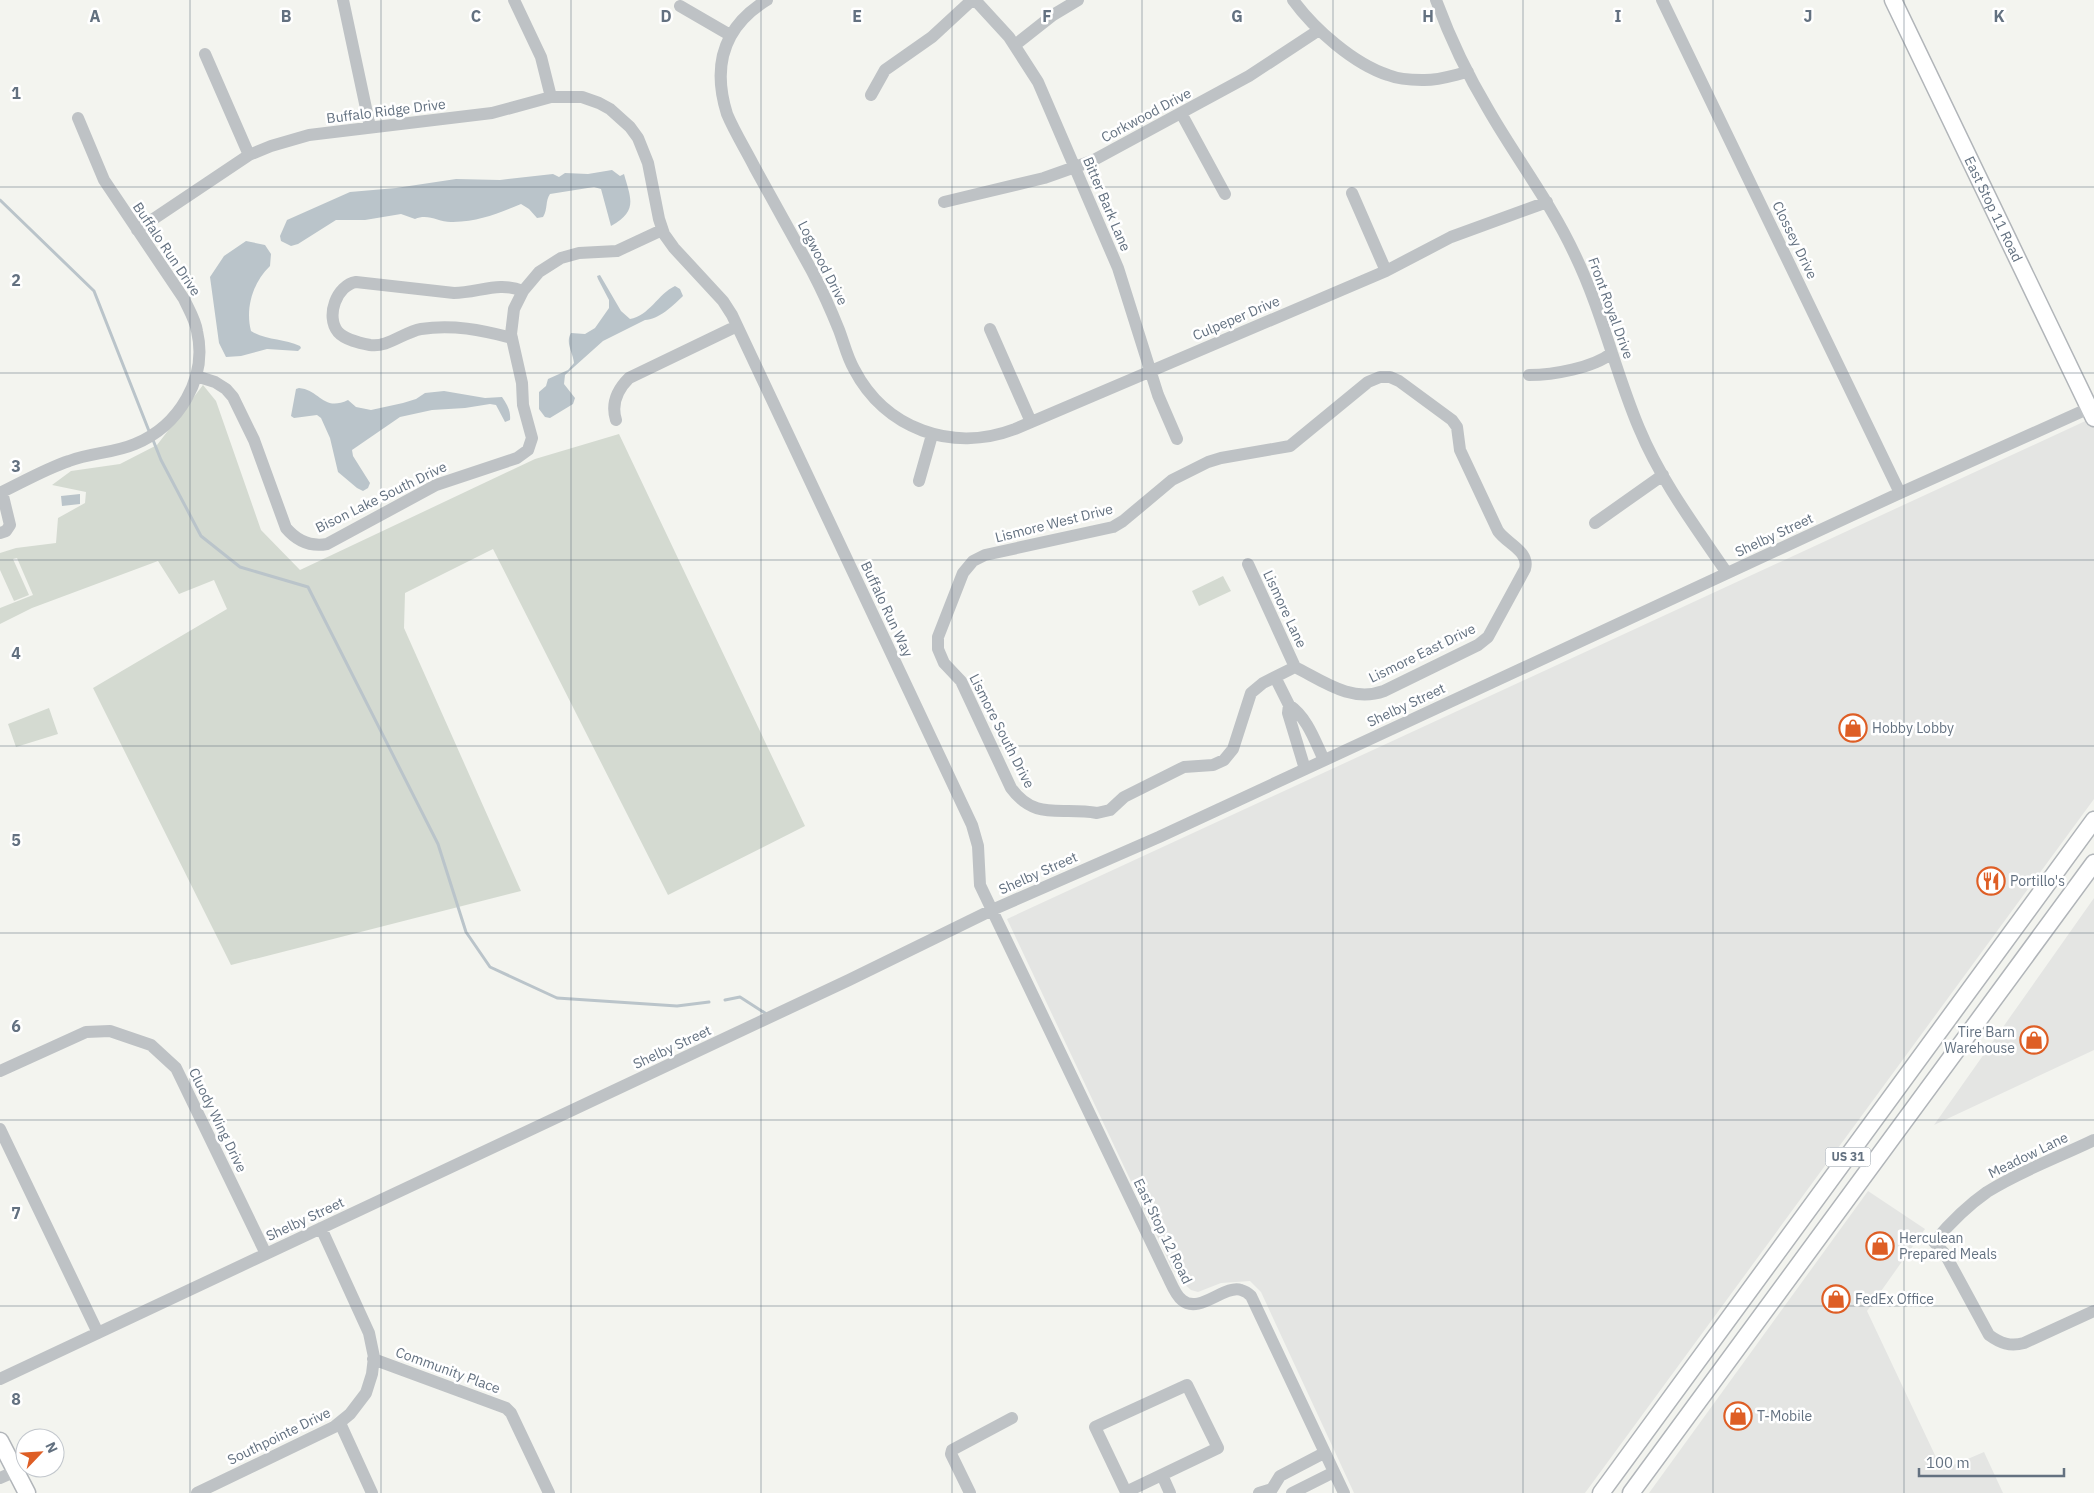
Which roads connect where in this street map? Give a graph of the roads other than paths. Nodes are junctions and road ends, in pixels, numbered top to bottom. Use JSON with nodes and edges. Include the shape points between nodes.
{"nodes":[{"id":1,"x":343,"y":0,"type":"edge"},
{"id":2,"x":514,"y":0,"type":"edge"},
{"id":3,"x":766,"y":0,"type":"edge"},
{"id":4,"x":973,"y":0,"type":"edge"},
{"id":5,"x":1078,"y":0,"type":"edge"},
{"id":6,"x":1293,"y":0,"type":"edge"},
{"id":7,"x":1436,"y":0,"type":"edge"},
{"id":8,"x":1662,"y":0,"type":"edge"},
{"id":9,"x":1893,"y":0,"type":"edge"},
{"id":10,"x":680,"y":6,"type":"dead end"},
{"id":11,"x":1319,"y":30,"type":"junction"},
{"id":12,"x":730,"y":35,"type":"junction"},
{"id":13,"x":1015,"y":46,"type":"junction"},
{"id":14,"x":205,"y":54,"type":"dead end"},
{"id":15,"x":1468,"y":72,"type":"junction"},
{"id":16,"x":871,"y":94,"type":"dead end"},
{"id":17,"x":551,"y":97,"type":"junction"},
{"id":18,"x":1182,"y":113,"type":"junction"},
{"id":19,"x":78,"y":118,"type":"dead end"},
{"id":20,"x":370,"y":127,"type":"junction"},
{"id":21,"x":249,"y":155,"type":"junction"},
{"id":22,"x":1076,"y":167,"type":"junction"},
{"id":23,"x":1352,"y":193,"type":"dead end"},
{"id":24,"x":1225,"y":194,"type":"dead end"},
{"id":25,"x":944,"y":202,"type":"dead end"},
{"id":26,"x":1547,"y":202,"type":"junction"},
{"id":27,"x":137,"y":230,"type":"junction"},
{"id":28,"x":662,"y":230,"type":"junction"},
{"id":29,"x":1386,"y":271,"type":"junction"},
{"id":30,"x":523,"y":291,"type":"junction"},
{"id":31,"x":737,"y":326,"type":"junction"},
{"id":32,"x":990,"y":329,"type":"dead end"},
{"id":33,"x":512,"y":338,"type":"junction"},
{"id":34,"x":1612,"y":353,"type":"junction"},
{"id":35,"x":1150,"y":370,"type":"junction"},
{"id":36,"x":1529,"y":375,"type":"dead end"},
{"id":37,"x":196,"y":376,"type":"junction"},
{"id":38,"x":1368,"y":382,"type":"joint"},
{"id":39,"x":2093,"y":411,"type":"edge"},
{"id":40,"x":616,"y":420,"type":"dead end"},
{"id":41,"x":1031,"y":422,"type":"junction"},
{"id":42,"x":932,"y":435,"type":"junction"},
{"id":43,"x":1177,"y":438,"type":"dead end"},
{"id":44,"x":1663,"y":474,"type":"junction"},
{"id":45,"x":919,"y":481,"type":"dead end"},
{"id":46,"x":1,"y":492,"type":"edge"},
{"id":47,"x":1900,"y":493,"type":"junction"},
{"id":48,"x":1595,"y":523,"type":"dead end"},
{"id":49,"x":0,"y":533,"type":"edge"},
{"id":50,"x":973,"y":560,"type":"joint"},
{"id":51,"x":1248,"y":564,"type":"dead end"},
{"id":52,"x":1727,"y":573,"type":"junction"},
{"id":53,"x":1295,"y":666,"type":"junction"},
{"id":54,"x":1274,"y":677,"type":"junction"},
{"id":55,"x":1289,"y":705,"type":"junction"},
{"id":56,"x":1324,"y":760,"type":"junction"},
{"id":57,"x":1305,"y":769,"type":"junction"},
{"id":58,"x":2094,"y":820,"type":"edge"},
{"id":59,"x":2094,"y":864,"type":"edge"},
{"id":60,"x":992,"y":910,"type":"junction"},
{"id":61,"x":0,"y":1071,"type":"edge"},
{"id":62,"x":0,"y":1129,"type":"edge"},
{"id":63,"x":2094,"y":1140,"type":"edge"},
{"id":64,"x":321,"y":1228,"type":"junction"},
{"id":65,"x":266,"y":1254,"type":"junction"},
{"id":66,"x":2094,"y":1310,"type":"edge"},
{"id":67,"x":98,"y":1333,"type":"junction"},
{"id":68,"x":373,"y":1360,"type":"junction"},
{"id":69,"x":0,"y":1379,"type":"edge"},
{"id":70,"x":1012,"y":1418,"type":"dead end"},
{"id":71,"x":340,"y":1423,"type":"junction"},
{"id":72,"x":0,"y":1440,"type":"edge"},
{"id":73,"x":1324,"y":1452,"type":"junction"},
{"id":74,"x":15,"y":1469,"type":"edge"},
{"id":75,"x":15,"y":1471,"type":"edge"},
{"id":76,"x":1334,"y":1472,"type":"junction"},
{"id":77,"x":1162,"y":1475,"type":"junction"},
{"id":78,"x":0,"y":1478,"type":"edge"},
{"id":79,"x":20,"y":1478,"type":"edge"},
{"id":80,"x":1271,"y":1492,"type":"edge"},
{"id":81,"x":27,"y":1493,"type":"edge"},
{"id":82,"x":197,"y":1493,"type":"edge"},
{"id":83,"x":372,"y":1493,"type":"edge"},
{"id":84,"x":549,"y":1493,"type":"edge"},
{"id":85,"x":970,"y":1493,"type":"edge"},
{"id":86,"x":1170,"y":1493,"type":"edge"},
{"id":87,"x":1292,"y":1493,"type":"edge"},
{"id":88,"x":1344,"y":1493,"type":"edge"},
{"id":89,"x":1601,"y":1493,"type":"edge"},
{"id":90,"x":1631,"y":1493,"type":"edge"}],
"edges":[{"from":1,"to":20,"type":"street"},
{"from":2,"to":17,"type":"street","via":[[541,57]]},
{"from":3,"to":12,"type":"street","via":[[743,18]]},
{"from":4,"to":13,"type":"street","name":"Bitter Bark Lane"},
{"from":4,"to":16,"type":"street","via":[[932,37],[885,70]]},
{"from":5,"to":13,"type":"street","via":[[1053,15]]},
{"from":6,"to":11,"type":"street"},
{"from":7,"to":15,"type":"street","name":"Front Royal Drive"},
{"from":8,"to":47,"type":"street","name":"Clossey Drive"},
{"from":9,"to":39,"type":"main road","name":"East Stop 11 Road"},
{"from":10,"to":12,"type":"street"},
{"from":11,"to":15,"type":"street","via":[[1361,62],[1389,76],[1424,80]]},
{"from":11,"to":18,"type":"street","name":"Corkwood Drive","via":[[1265,66]]},
{"from":12,"to":42,"type":"street","name":"Logwood Drive","via":[[721,61],[720,77],[722,101],[728,118],[819,284],[859,378],[892,415]]},
{"from":13,"to":22,"type":"street","name":"Bitter Bark Lane","via":[[1038,82]]},
{"from":14,"to":21,"type":"street"},
{"from":15,"to":26,"type":"street","name":"Front Royal Drive"},
{"from":17,"to":20,"type":"street","name":"Buffalo Ridge Drive","via":[[492,113]]},
{"from":17,"to":28,"type":"street","name":"Buffalo Ridge Drive","via":[[582,98],[603,105],[630,127],[648,163]]},
{"from":18,"to":22,"type":"street","name":"Corkwood Drive"},
{"from":18,"to":24,"type":"street"},
{"from":19,"to":27,"type":"street","name":"Buffalo Run Drive","via":[[104,180]]},
{"from":20,"to":21,"type":"street","name":"Buffalo Ridge Drive","via":[[309,135]]},
{"from":21,"to":27,"type":"street","name":"Buffalo Ridge Drive"},
{"from":22,"to":25,"type":"street","name":"Corkwood Drive"},
{"from":22,"to":35,"type":"street","name":"Bitter Bark Lane","via":[[1118,268]]},
{"from":23,"to":29,"type":"street"},
{"from":26,"to":29,"type":"street","name":"Culpeper Drive","via":[[1451,237]]},
{"from":26,"to":34,"type":"street","name":"Front Royal Drive","via":[[1584,273]]},
{"from":27,"to":37,"type":"street","name":"Buffalo Run Drive","via":[[184,299],[194,320],[199,344]]},
{"from":28,"to":30,"type":"street","via":[[617,251],[579,253],[561,258],[542,269]]},
{"from":28,"to":31,"type":"street","name":"Buffalo Run Way","via":[[674,248],[723,301]]},
{"from":29,"to":35,"type":"street","name":"Culpeper Drive"},
{"from":30,"to":33,"type":"street","via":[[514,310]]},
{"from":30,"to":33,"type":"street","via":[[501,286],[454,293],[356,282],[348,284],[340,292],[333,313],[336,330],[346,337],[373,345],[426,328],[475,328]]},
{"from":31,"to":40,"type":"street","via":[[629,378],[616,396],[613,412]]},
{"from":31,"to":60,"type":"street","name":"Buffalo Run Way","via":[[972,826],[978,846],[980,885]]},
{"from":32,"to":41,"type":"street"},
{"from":33,"to":37,"type":"street","name":"Bison Lake South Drive","via":[[531,436],[531,444],[526,451],[518,458],[436,485],[327,544],[308,544],[291,535],[254,440],[230,393],[215,382]]},
{"from":34,"to":36,"type":"street","via":[[1575,368]]},
{"from":34,"to":44,"type":"street","name":"Front Royal Drive","via":[[1640,429]]},
{"from":35,"to":41,"type":"street","name":"Culpeper Drive"},
{"from":35,"to":43,"type":"street","name":"Bitter Bark Lane"},
{"from":37,"to":46,"type":"street","name":"Buffalo Run Drive","via":[[179,412],[149,438],[124,448],[70,460]]},
{"from":38,"to":50,"type":"street","name":"Lismore West Drive","via":[[1290,446],[1208,462],[1172,480],[1116,526]]},
{"from":38,"to":53,"type":"street","name":"Lismore East Drive","via":[[1380,377],[1396,380],[1449,416],[1454,423],[1460,450],[1498,531],[1521,552],[1526,560],[1525,569],[1488,636],[1480,644],[1375,694],[1356,695],[1342,691]]},
{"from":39,"to":47,"type":"street","name":"Shelby Street"},
{"from":41,"to":42,"type":"street","name":"Culpeper Drive","via":[[980,438]]},
{"from":42,"to":45,"type":"street"},
{"from":44,"to":48,"type":"street"},
{"from":44,"to":52,"type":"street","name":"Front Royal Drive"},
{"from":46,"to":49,"type":"street","via":[[10,525],[8,530]]},
{"from":47,"to":52,"type":"street","name":"Shelby Street"},
{"from":50,"to":54,"type":"street","name":"Lismore South Drive","via":[[963,572],[950,604],[938,638],[939,653],[961,681],[1011,788],[1030,807],[1104,812],[1124,797],[1184,767],[1214,765],[1224,760],[1233,749],[1251,693]]},
{"from":51,"to":53,"type":"street","name":"Lismore Lane"},
{"from":52,"to":56,"type":"street","name":"Shelby Street"},
{"from":53,"to":54,"type":"street"},
{"from":54,"to":55,"type":"street"},
{"from":55,"to":56,"type":"street","via":[[1306,724]]},
{"from":55,"to":57,"type":"street","via":[[1288,713]]},
{"from":56,"to":57,"type":"street","name":"Shelby Street"},
{"from":57,"to":60,"type":"street","name":"Shelby Street"},
{"from":58,"to":89,"type":"main road","number":"US 31"},
{"from":59,"to":90,"type":"main road","number":"US 31"},
{"from":60,"to":64,"type":"street","name":"Shelby Street"},
{"from":60,"to":73,"type":"street","name":"East Stop 12 Road","via":[[1166,1273],[1182,1300],[1191,1304],[1202,1302],[1234,1289],[1252,1296]]},
{"from":61,"to":65,"type":"street","name":"Cluody Wing Drive","via":[[86,1032],[110,1031],[151,1044],[176,1068]]},
{"from":62,"to":67,"type":"street"},
{"from":63,"to":66,"type":"street","name":"Meadow Lane","via":[[1988,1192],[1934,1242],[1945,1254],[1988,1335],[2000,1343],[2024,1343]]},
{"from":64,"to":65,"type":"street","name":"Shelby Street"},
{"from":64,"to":68,"type":"street","name":"Southpointe Drive","via":[[369,1333]]},
{"from":65,"to":67,"type":"street","name":"Shelby Street"},
{"from":67,"to":69,"type":"street","name":"Shelby Street"},
{"from":68,"to":71,"type":"street","name":"Southpointe Drive","via":[[366,1393]]},
{"from":68,"to":84,"type":"street","name":"Community Place","via":[[506,1408]]},
{"from":70,"to":85,"type":"street","via":[[952,1450]]},
{"from":71,"to":82,"type":"street","name":"Southpointe Drive"},
{"from":71,"to":83,"type":"street"},
{"from":72,"to":74,"type":"main road"},
{"from":73,"to":76,"type":"street","name":"East Stop 12 Road"},
{"from":73,"to":80,"type":"street","via":[[1280,1476]]},
{"from":75,"to":78,"type":"street"},
{"from":76,"to":87,"type":"street"},
{"from":76,"to":88,"type":"street","name":"East Stop 12 Road"},
{"from":77,"to":77,"type":"street","via":[[1218,1448],[1187,1385],[1095,1427],[1126,1492]]},
{"from":77,"to":86,"type":"street"},
{"from":79,"to":81,"type":"main road"}]}
